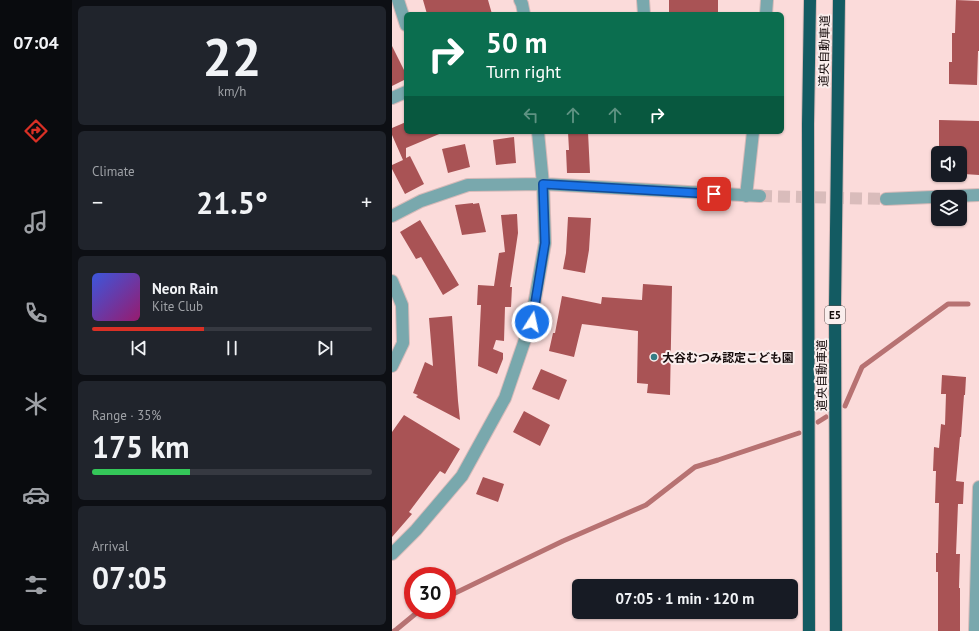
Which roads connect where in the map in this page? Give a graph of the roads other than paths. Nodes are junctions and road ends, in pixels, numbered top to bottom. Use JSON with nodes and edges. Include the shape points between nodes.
{"nodes":[{"id":1,"x":398,"y":0,"type":"edge"},
{"id":2,"x":520,"y":0,"type":"edge"},
{"id":3,"x":643,"y":0,"type":"edge"},
{"id":4,"x":767,"y":0,"type":"edge"},
{"id":5,"x":810,"y":0,"type":"edge"},
{"id":6,"x":839,"y":0,"type":"edge"},
{"id":7,"x":524,"y":12,"type":"edge"},
{"id":8,"x":644,"y":12,"type":"edge"},
{"id":9,"x":766,"y":12,"type":"edge"},
{"id":10,"x":404,"y":19,"type":"edge"},
{"id":11,"x":404,"y":93,"type":"edge"},
{"id":12,"x":392,"y":98,"type":"edge"},
{"id":13,"x":538,"y":134,"type":"edge"},
{"id":14,"x":753,"y":134,"type":"edge"},
{"id":15,"x":543,"y":184,"type":"junction"},
{"id":16,"x":979,"y":195,"type":"edge"},
{"id":17,"x":746,"y":196,"type":"junction"},
{"id":18,"x":760,"y":196,"type":"tunnel mouth"},
{"id":19,"x":886,"y":199,"type":"tunnel mouth"},
{"id":20,"x":392,"y":216,"type":"edge"},
{"id":21,"x":392,"y":281,"type":"edge"},
{"id":22,"x":392,"y":366,"type":"edge"},
{"id":23,"x":979,"y":487,"type":"edge"},
{"id":24,"x":392,"y":554,"type":"edge"},
{"id":25,"x":809,"y":631,"type":"edge"},
{"id":26,"x":836,"y":631,"type":"edge"},
{"id":27,"x":975,"y":631,"type":"edge"}],
"edges":[{"from":1,"to":10,"type":"street"},
{"from":2,"to":7,"type":"street"},
{"from":3,"to":8,"type":"street"},
{"from":4,"to":9,"type":"street"},
{"from":5,"to":25,"type":"highway","name":"道央自動車道","number":"E5"},
{"from":6,"to":26,"type":"highway","name":"道央自動車道","number":"E5","via":[[835,307]]},
{"from":11,"to":12,"type":"street"},
{"from":13,"to":15,"type":"street"},
{"from":14,"to":17,"type":"street"},
{"from":15,"to":17,"type":"street"},
{"from":15,"to":20,"type":"street","via":[[468,185],[421,200]]},
{"from":15,"to":24,"type":"street","via":[[545,243],[532,322],[505,398],[462,476]]},
{"from":16,"to":19,"type":"street"},
{"from":17,"to":18,"type":"street"},
{"from":21,"to":22,"type":"street","via":[[402,305],[403,343]]},
{"from":23,"to":27,"type":"street"}]}
